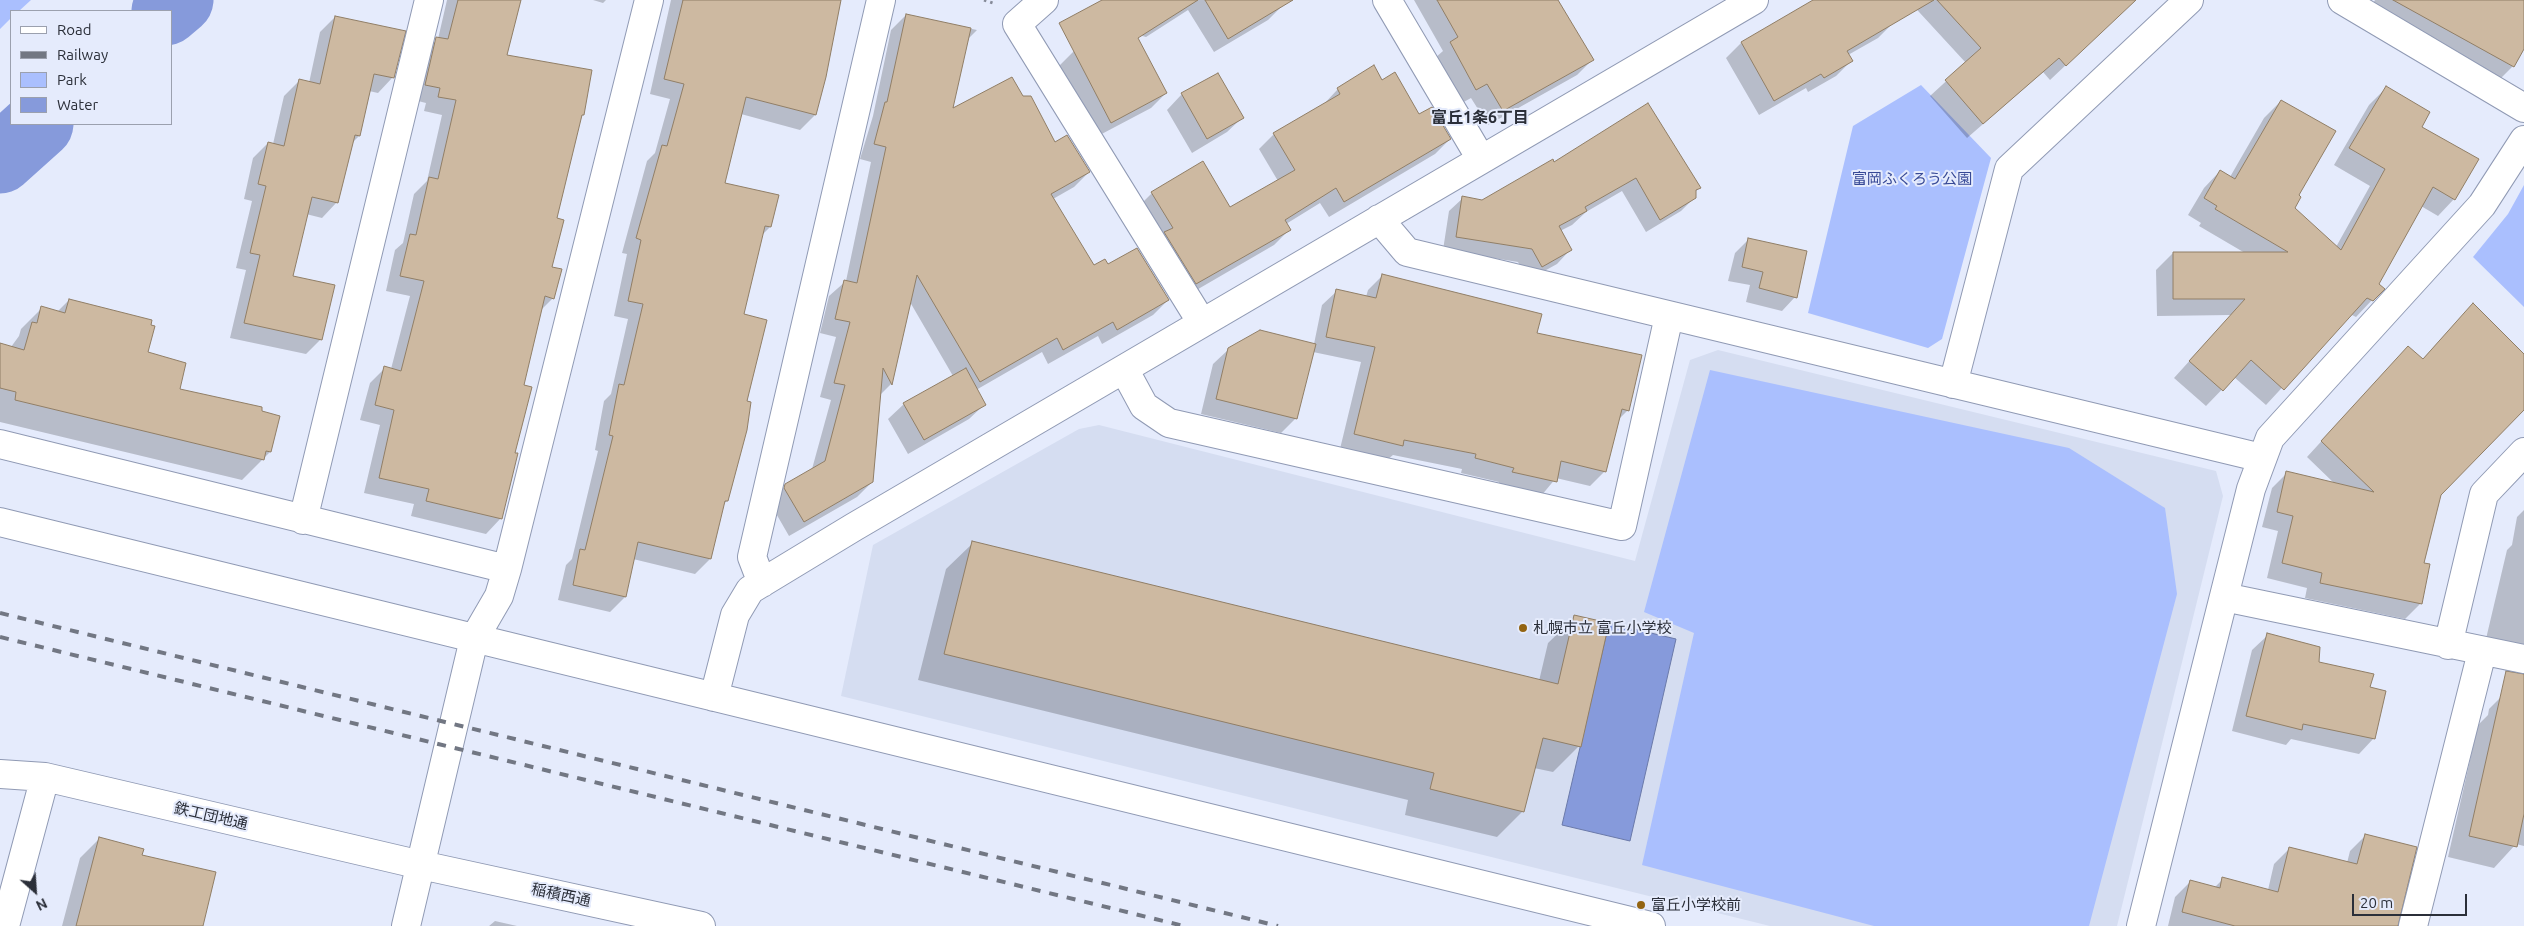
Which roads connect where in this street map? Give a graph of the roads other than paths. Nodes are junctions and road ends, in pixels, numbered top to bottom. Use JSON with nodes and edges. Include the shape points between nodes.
{"nodes":[{"id":1,"x":429,"y":0,"type":"edge"},
{"id":2,"x":649,"y":0,"type":"edge"},
{"id":3,"x":881,"y":0,"type":"edge"},
{"id":4,"x":1044,"y":0,"type":"edge"},
{"id":5,"x":1387,"y":0,"type":"edge"},
{"id":6,"x":2189,"y":0,"type":"edge"},
{"id":7,"x":2342,"y":0,"type":"edge"},
{"id":8,"x":1746,"y":2,"type":"edge"},
{"id":9,"x":2524,"y":108,"type":"edge"},
{"id":10,"x":2524,"y":140,"type":"edge"},
{"id":11,"x":1482,"y":159,"type":"junction"},
{"id":12,"x":1379,"y":219,"type":"junction"},
{"id":13,"x":1670,"y":316,"type":"junction"},
{"id":14,"x":1202,"y":323,"type":"junction"},
{"id":15,"x":1124,"y":368,"type":"junction"},
{"id":16,"x":1953,"y":384,"type":"junction"},
{"id":17,"x":0,"y":444,"type":"edge"},
{"id":18,"x":2524,"y":452,"type":"edge"},
{"id":19,"x":2262,"y":458,"type":"junction"},
{"id":20,"x":303,"y":520,"type":"junction"},
{"id":21,"x":0,"y":522,"type":"edge"},
{"id":22,"x":507,"y":570,"type":"junction"},
{"id":23,"x":762,"y":583,"type":"junction"},
{"id":24,"x":2224,"y":597,"type":"junction"},
{"id":25,"x":474,"y":639,"type":"junction"},
{"id":26,"x":2448,"y":645,"type":"junction"},
{"id":27,"x":2482,"y":652,"type":"junction"},
{"id":28,"x":2524,"y":660,"type":"edge"},
{"id":29,"x":714,"y":697,"type":"junction"},
{"id":30,"x":0,"y":774,"type":"edge"},
{"id":31,"x":45,"y":777,"type":"junction"},
{"id":32,"x":420,"y":865,"type":"junction"},
{"id":33,"x":688,"y":924,"type":"edge"},
{"id":34,"x":5,"y":926,"type":"edge"},
{"id":35,"x":406,"y":926,"type":"edge"},
{"id":36,"x":1651,"y":926,"type":"edge"},
{"id":37,"x":2141,"y":926,"type":"edge"},
{"id":38,"x":2413,"y":926,"type":"edge"}],
"edges":[{"from":1,"to":20,"type":"street"},
{"from":2,"to":22,"type":"street"},
{"from":3,"to":23,"type":"street","via":[[752,557]]},
{"from":4,"to":14,"type":"street","via":[[1017,24]]},
{"from":5,"to":11,"type":"street"},
{"from":6,"to":16,"type":"street","via":[[2009,169]]},
{"from":7,"to":9,"type":"street"},
{"from":8,"to":11,"type":"street"},
{"from":10,"to":19,"type":"street","via":[[2482,205],[2270,438]]},
{"from":11,"to":12,"type":"street"},
{"from":12,"to":13,"type":"street","via":[[1407,252]]},
{"from":12,"to":14,"type":"street"},
{"from":13,"to":15,"type":"street","via":[[1622,526],[1169,423],[1144,406]]},
{"from":13,"to":16,"type":"street"},
{"from":14,"to":15,"type":"street"},
{"from":15,"to":23,"type":"street"},
{"from":16,"to":19,"type":"street"},
{"from":17,"to":20,"type":"street"},
{"from":18,"to":26,"type":"street","via":[[2484,494]]},
{"from":19,"to":24,"type":"street"},
{"from":20,"to":22,"type":"street"},
{"from":21,"to":25,"type":"street"},
{"from":22,"to":25,"type":"street","via":[[499,596]]},
{"from":23,"to":29,"type":"street","via":[[750,590],[735,615]]},
{"from":24,"to":26,"type":"street"},
{"from":24,"to":37,"type":"street"},
{"from":25,"to":29,"type":"street"},
{"from":25,"to":32,"type":"street"},
{"from":26,"to":27,"type":"street"},
{"from":27,"to":28,"type":"street"},
{"from":27,"to":38,"type":"street"},
{"from":29,"to":36,"type":"street"},
{"from":30,"to":31,"type":"street","name":"鉄工団地通"},
{"from":31,"to":32,"type":"street","name":"鉄工団地通"},
{"from":31,"to":34,"type":"street"},
{"from":32,"to":33,"type":"street","name":"稲積西通"},
{"from":32,"to":35,"type":"street"}]}
